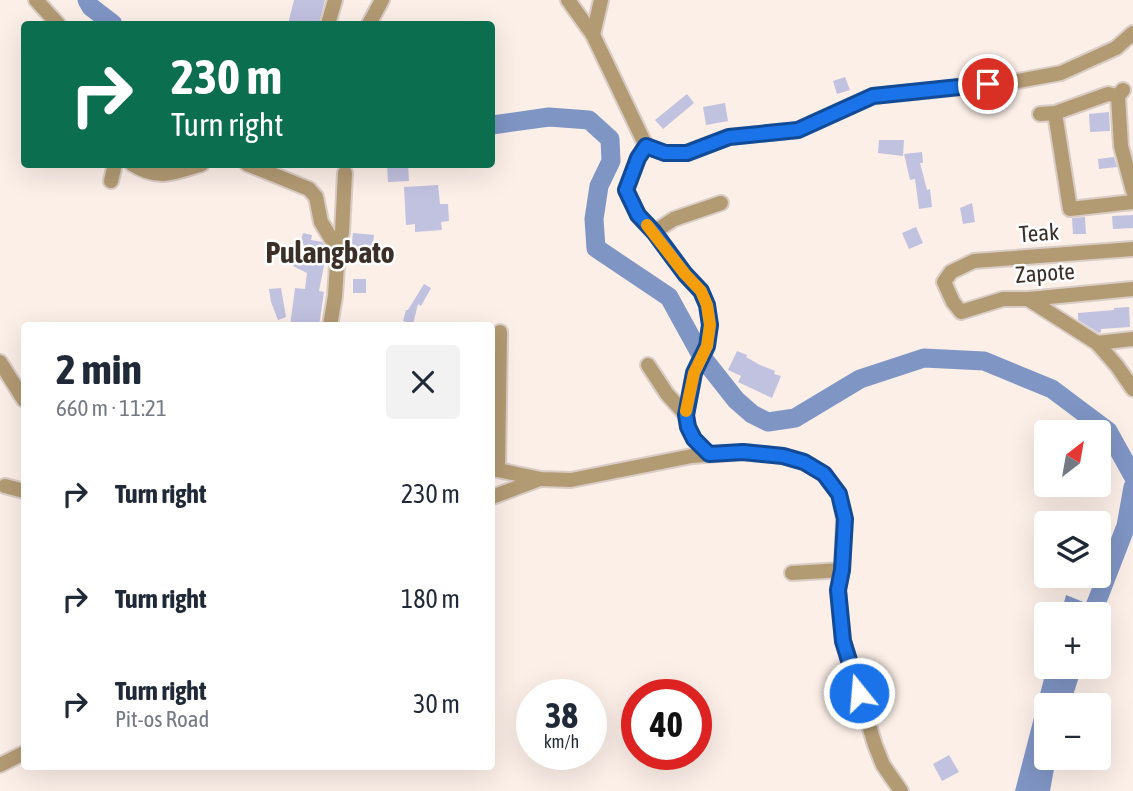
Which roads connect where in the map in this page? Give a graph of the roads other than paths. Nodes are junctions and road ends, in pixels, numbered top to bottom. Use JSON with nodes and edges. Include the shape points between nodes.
{"nodes":[{"id":1,"x":36,"y":0,"type":"edge"},
{"id":2,"x":334,"y":0,"type":"edge"},
{"id":3,"x":382,"y":0,"type":"edge"},
{"id":4,"x":568,"y":0,"type":"edge"},
{"id":5,"x":601,"y":0,"type":"edge"},
{"id":6,"x":55,"y":21,"type":"edge"},
{"id":7,"x":329,"y":21,"type":"edge"},
{"id":8,"x":371,"y":21,"type":"edge"},
{"id":9,"x":1133,"y":33,"type":"edge"},
{"id":10,"x":593,"y":35,"type":"junction"},
{"id":11,"x":646,"y":146,"type":"junction"},
{"id":12,"x":114,"y":168,"type":"edge"},
{"id":13,"x":140,"y":168,"type":"edge"},
{"id":14,"x":189,"y":168,"type":"edge"},
{"id":15,"x":257,"y":168,"type":"edge"},
{"id":16,"x":345,"y":173,"type":"dead end"},
{"id":17,"x":111,"y":181,"type":"dead end"},
{"id":18,"x":1133,"y":191,"type":"edge"},
{"id":19,"x":1133,"y":202,"type":"edge"},
{"id":20,"x":721,"y":203,"type":"dead end"},
{"id":21,"x":654,"y":232,"type":"junction"},
{"id":22,"x":1133,"y":249,"type":"edge"},
{"id":23,"x":338,"y":250,"type":"junction"},
{"id":24,"x":1133,"y":289,"type":"edge"},
{"id":25,"x":1028,"y":299,"type":"junction"},
{"id":26,"x":961,"y":312,"type":"joint"},
{"id":27,"x":331,"y":322,"type":"edge"},
{"id":28,"x":500,"y":332,"type":"dead end"},
{"id":29,"x":1133,"y":339,"type":"edge"},
{"id":30,"x":1097,"y":343,"type":"junction"},
{"id":31,"x":0,"y":362,"type":"edge"},
{"id":32,"x":648,"y":365,"type":"dead end"},
{"id":33,"x":1133,"y":389,"type":"edge"},
{"id":34,"x":21,"y":395,"type":"edge"},
{"id":35,"x":686,"y":415,"type":"junction"},
{"id":36,"x":709,"y":454,"type":"junction"},
{"id":37,"x":495,"y":468,"type":"edge"},
{"id":38,"x":541,"y":479,"type":"junction"},
{"id":39,"x":5,"y":486,"type":"dead end"},
{"id":40,"x":21,"y":490,"type":"edge"},
{"id":41,"x":495,"y":496,"type":"edge"},
{"id":42,"x":842,"y":570,"type":"junction"},
{"id":43,"x":792,"y":573,"type":"dead end"},
{"id":44,"x":21,"y":754,"type":"edge"},
{"id":45,"x":0,"y":765,"type":"edge"},
{"id":46,"x":901,"y":791,"type":"edge"}],
"edges":[{"from":1,"to":6,"type":"street"},
{"from":2,"to":7,"type":"street"},
{"from":3,"to":8,"type":"street"},
{"from":4,"to":10,"type":"street"},
{"from":5,"to":10,"type":"street"},
{"from":9,"to":11,"type":"street","via":[[1116,48],[1061,73],[873,96],[798,130],[729,137],[687,153],[665,153]]},
{"from":10,"to":11,"type":"street"},
{"from":11,"to":21,"type":"street","via":[[626,190],[638,215]]},
{"from":12,"to":17,"type":"street"},
{"from":13,"to":14,"type":"street","via":[[167,175]]},
{"from":15,"to":23,"type":"street","via":[[309,189]]},
{"from":16,"to":23,"type":"street"},
{"from":18,"to":19,"type":"street","via":[[1121,146],[1121,92],[1047,113],[1070,208]]},
{"from":20,"to":21,"type":"street","via":[[674,219]]},
{"from":21,"to":35,"type":"street","via":[[707,305],[707,346],[694,373]]},
{"from":22,"to":26,"type":"street","name":"Teak","via":[[974,261],[951,272],[944,282]]},
{"from":23,"to":27,"type":"street"},
{"from":24,"to":25,"type":"street","name":"Zapote"},
{"from":25,"to":26,"type":"street","name":"Zapote","via":[[1003,299]]},
{"from":25,"to":30,"type":"street"},
{"from":28,"to":37,"type":"street"},
{"from":29,"to":30,"type":"street"},
{"from":30,"to":33,"type":"street"},
{"from":31,"to":34,"type":"street"},
{"from":32,"to":35,"type":"street"},
{"from":35,"to":36,"type":"street","via":[[694,439]]},
{"from":36,"to":38,"type":"street","via":[[571,480]]},
{"from":36,"to":42,"type":"street","via":[[783,456],[824,474],[839,494],[845,519]]},
{"from":37,"to":38,"type":"street"},
{"from":38,"to":41,"type":"street"},
{"from":39,"to":40,"type":"street"},
{"from":42,"to":43,"type":"street"},
{"from":42,"to":46,"type":"street","via":[[838,590],[843,641],[875,745]]},
{"from":44,"to":45,"type":"street"}]}
